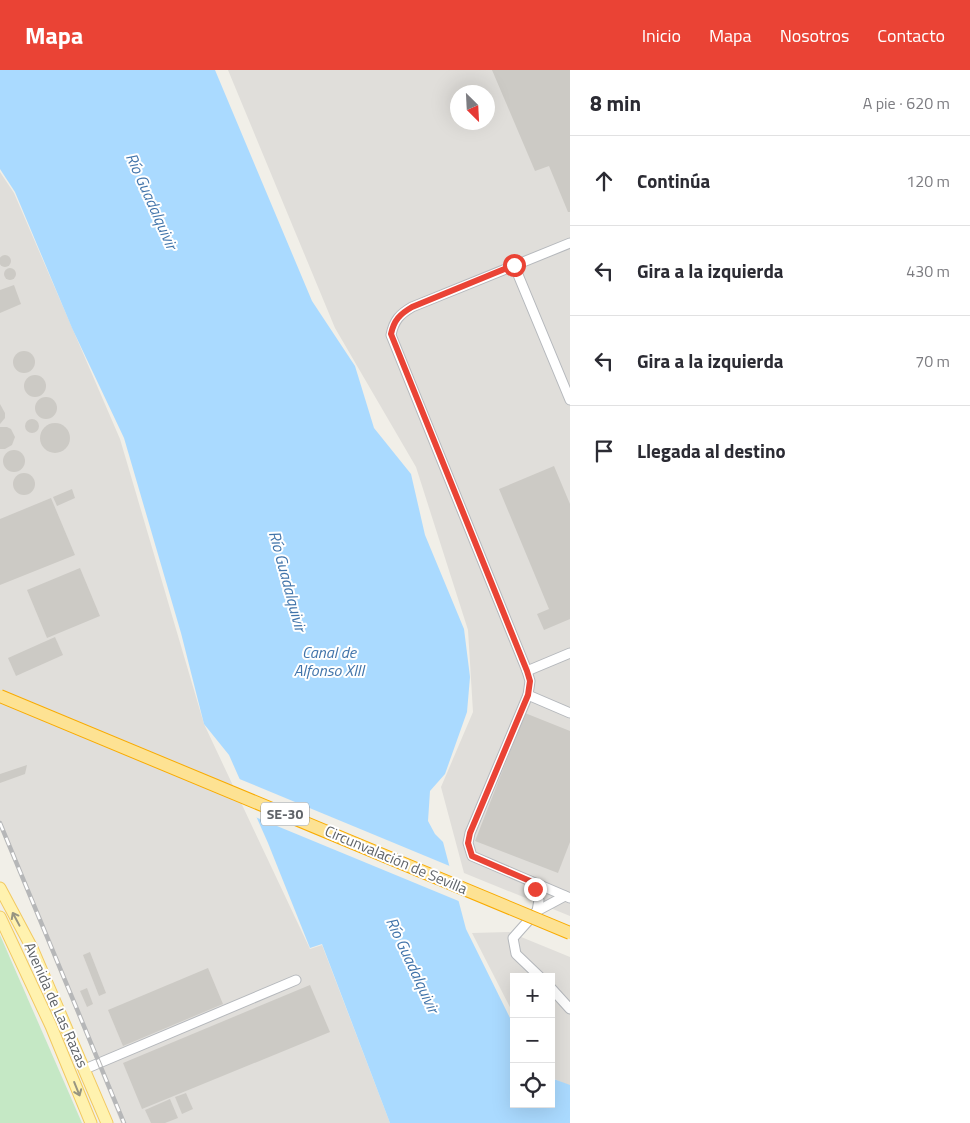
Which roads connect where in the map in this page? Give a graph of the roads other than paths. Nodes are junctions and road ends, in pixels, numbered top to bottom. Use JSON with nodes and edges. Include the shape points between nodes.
{"nodes":[{"id":1,"x":570,"y":243,"type":"edge"},
{"id":2,"x":514,"y":265,"type":"junction"},
{"id":3,"x":570,"y":400,"type":"edge"},
{"id":4,"x":570,"y":653,"type":"edge"},
{"id":5,"x":527,"y":671,"type":"junction"},
{"id":6,"x":528,"y":695,"type":"junction"},
{"id":7,"x":0,"y":696,"type":"edge"},
{"id":8,"x":570,"y":713,"type":"edge"},
{"id":9,"x":530,"y":881,"type":"junction"},
{"id":10,"x":0,"y":888,"type":"edge"},
{"id":11,"x":568,"y":897,"type":"edge"},
{"id":12,"x":537,"y":911,"type":"junction"},
{"id":13,"x":0,"y":917,"type":"edge"},
{"id":14,"x":570,"y":933,"type":"edge"},
{"id":15,"x":536,"y":973,"type":"edge"},
{"id":16,"x":296,"y":980,"type":"dead end"},
{"id":17,"x":555,"y":993,"type":"edge"},
{"id":18,"x":570,"y":1010,"type":"edge"},
{"id":19,"x":85,"y":1070,"type":"junction"},
{"id":20,"x":91,"y":1123,"type":"edge"},
{"id":21,"x":107,"y":1123,"type":"edge"}],
"edges":[{"from":1,"to":2,"type":"street"},
{"from":2,"to":3,"type":"street"},
{"from":2,"to":5,"type":"street","via":[[412,307],[400,314],[391,334]]},
{"from":4,"to":5,"type":"street"},
{"from":5,"to":6,"type":"street","via":[[530,681]]},
{"from":6,"to":8,"type":"street"},
{"from":6,"to":9,"type":"street","via":[[468,843],[472,856]]},
{"from":7,"to":14,"type":"highway","name":"Circunvalación de Sevilla","number":"SE-30","bridge":true},
{"from":9,"to":11,"type":"street"},
{"from":9,"to":12,"type":"street","via":[[538,900]]},
{"from":19,"to":10,"type":"main road","name":"Avenida de Las Razas","one_way":true,"via":[[32,948]]},
{"from":11,"to":12,"type":"street"},
{"from":12,"to":15,"type":"street","via":[[514,938],[516,954]]},
{"from":13,"to":20,"type":"main road","name":"Avenida de Las Razas","one_way":true,"via":[[51,1026]]},
{"from":16,"to":19,"type":"street"},
{"from":17,"to":18,"type":"street"},
{"from":19,"to":21,"type":"main road","name":"Avenida de Las Razas"}]}
